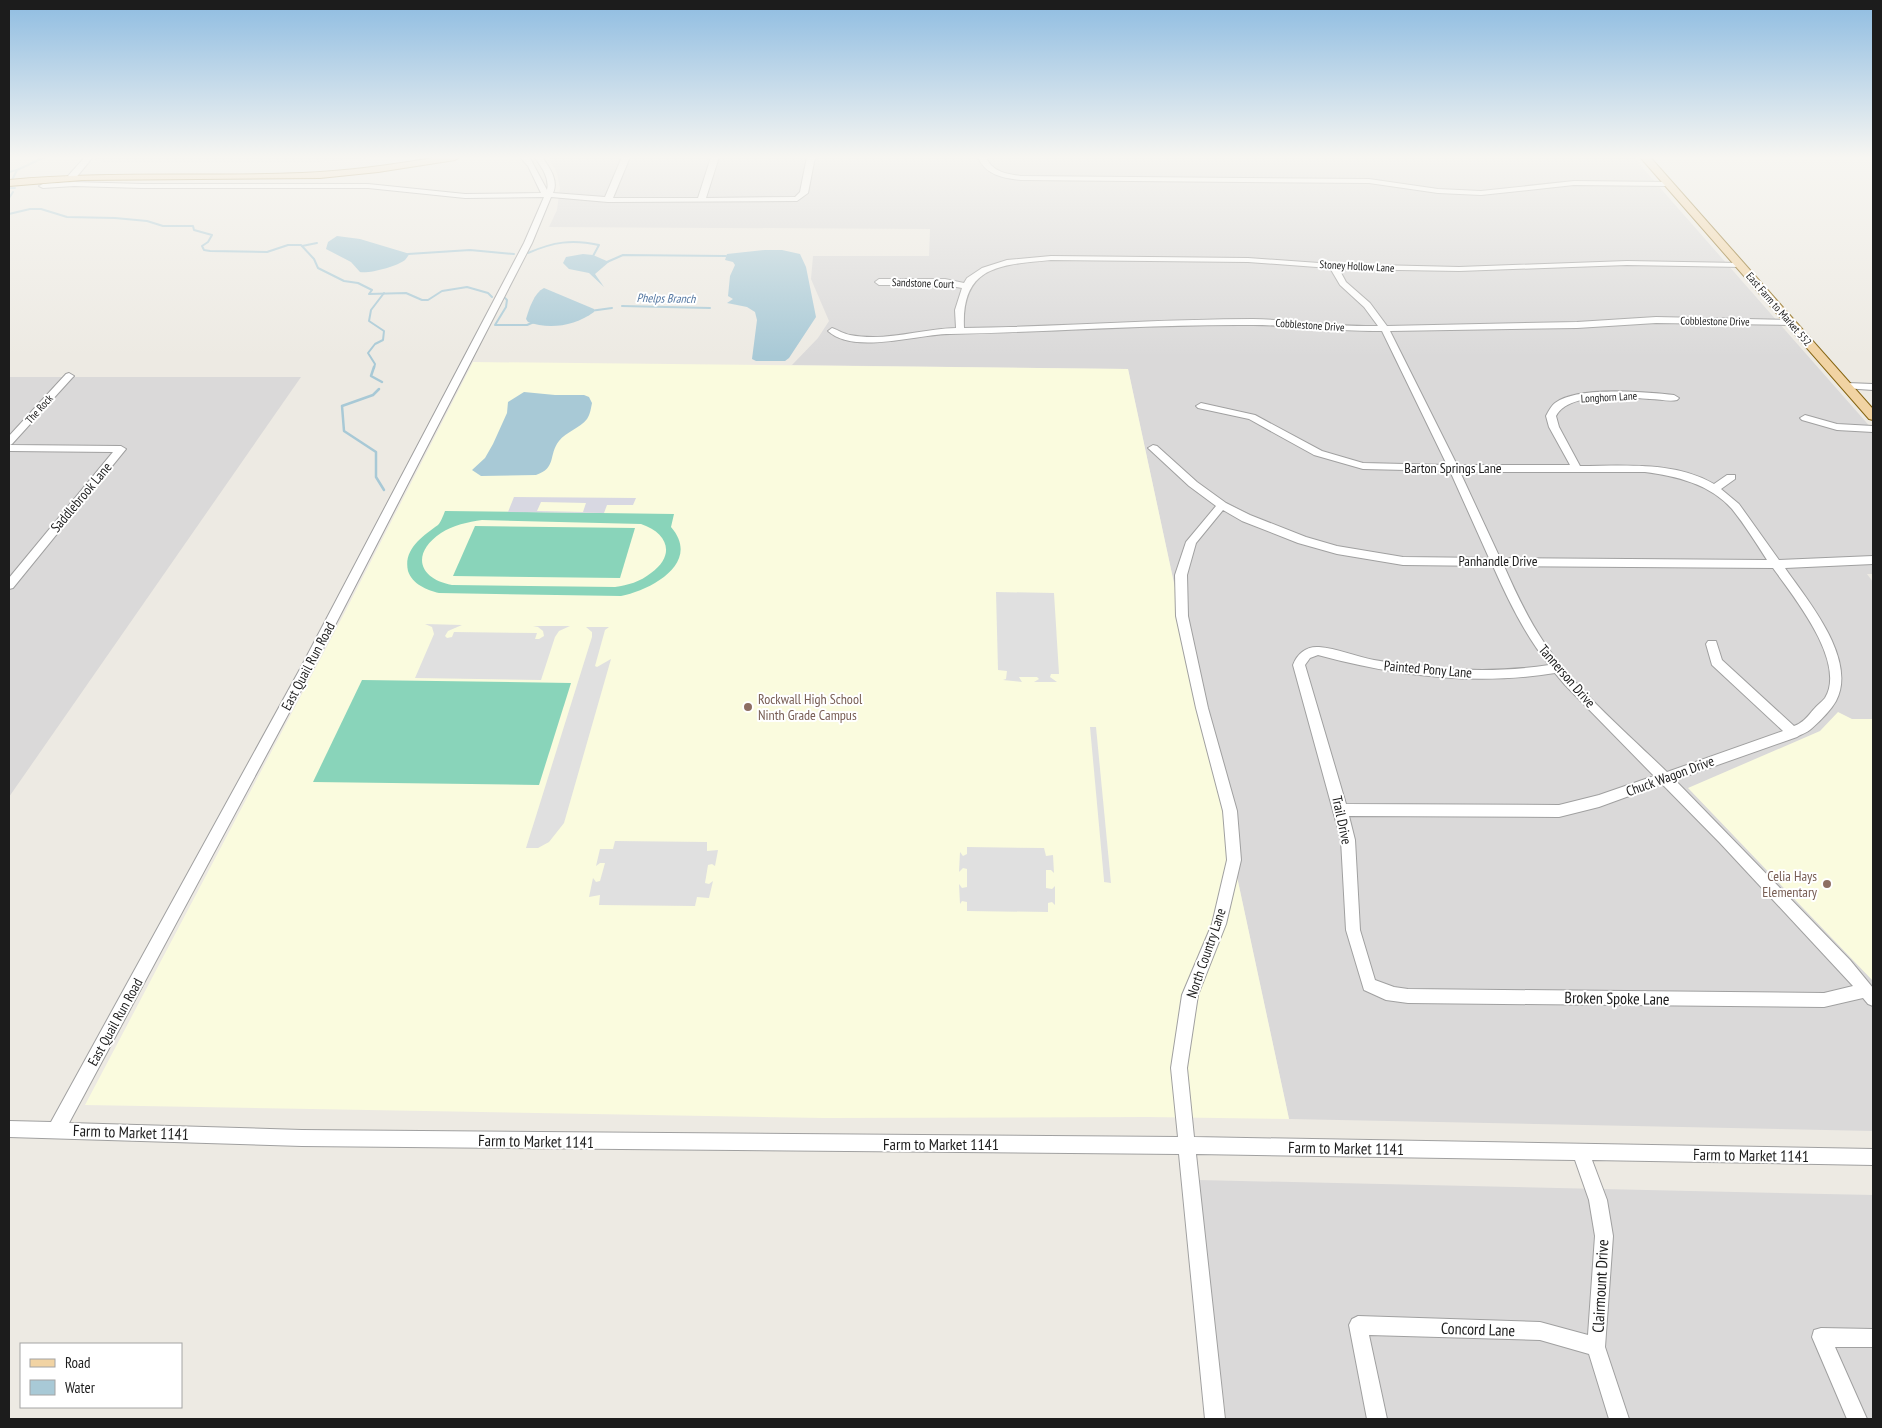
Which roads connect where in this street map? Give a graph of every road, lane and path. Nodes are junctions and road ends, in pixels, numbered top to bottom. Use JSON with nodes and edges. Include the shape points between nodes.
{"nodes":[{"id":1,"x":536,"y":224,"type":"edge"},
{"id":2,"x":1704,"y":224,"type":"edge"},
{"id":3,"x":1740,"y":265,"type":"junction"},
{"id":4,"x":1333,"y":266,"type":"junction"},
{"id":5,"x":879,"y":282,"type":"dead end"},
{"id":6,"x":967,"y":286,"type":"junction"},
{"id":7,"x":1790,"y":322,"type":"junction"},
{"id":8,"x":1385,"y":329,"type":"junction"},
{"id":9,"x":960,"y":330,"type":"junction"},
{"id":10,"x":832,"y":331,"type":"dead end"},
{"id":11,"x":69,"y":376,"type":"dead end"},
{"id":12,"x":1847,"y":386,"type":"junction"},
{"id":13,"x":1873,"y":387,"type":"edge"},
{"id":14,"x":1674,"y":398,"type":"dead end"},
{"id":15,"x":1201,"y":406,"type":"dead end"},
{"id":16,"x":1873,"y":416,"type":"edge"},
{"id":17,"x":1805,"y":418,"type":"dead end"},
{"id":18,"x":1873,"y":428,"type":"edge"},
{"id":19,"x":9,"y":442,"type":"edge"},
{"id":20,"x":9,"y":448,"type":"edge"},
{"id":21,"x":1153,"y":448,"type":"dead end"},
{"id":22,"x":1453,"y":468,"type":"junction"},
{"id":23,"x":1577,"y":470,"type":"junction"},
{"id":24,"x":1731,"y":477,"type":"dead end"},
{"id":25,"x":1714,"y":489,"type":"junction"},
{"id":26,"x":1222,"y":505,"type":"junction"},
{"id":27,"x":1873,"y":560,"type":"edge"},
{"id":28,"x":1496,"y":561,"type":"junction"},
{"id":29,"x":1775,"y":564,"type":"junction"},
{"id":30,"x":9,"y":585,"type":"edge"},
{"id":31,"x":1712,"y":644,"type":"dead end"},
{"id":32,"x":1302,"y":657,"type":"joint"},
{"id":33,"x":1556,"y":668,"type":"junction"},
{"id":34,"x":1793,"y":732,"type":"junction"},
{"id":35,"x":1663,"y":778,"type":"junction"},
{"id":36,"x":1341,"y":810,"type":"junction"},
{"id":37,"x":1369,"y":985,"type":"joint"},
{"id":38,"x":1870,"y":994,"type":"edge"},
{"id":39,"x":9,"y":1129,"type":"edge"},
{"id":40,"x":56,"y":1130,"type":"junction"},
{"id":41,"x":1186,"y":1146,"type":"junction"},
{"id":42,"x":1581,"y":1152,"type":"junction"},
{"id":43,"x":1873,"y":1157,"type":"edge"},
{"id":44,"x":1873,"y":1338,"type":"edge"},
{"id":45,"x":1596,"y":1347,"type":"junction"},
{"id":46,"x":1216,"y":1419,"type":"edge"},
{"id":47,"x":1377,"y":1419,"type":"edge"},
{"id":48,"x":1619,"y":1419,"type":"edge"},
{"id":49,"x":1858,"y":1419,"type":"edge"}],
"edges":[{"from":1,"to":40,"type":"street","name":"East Quail Run Road","via":[[385,522]]},
{"from":2,"to":3,"type":"main road","name":"East Farm to Market 552"},
{"from":3,"to":4,"type":"street","name":"Stoney Hollow Lane","via":[[1619,263],[1489,269]]},
{"from":3,"to":7,"type":"main road","name":"East Farm to Market 552"},
{"from":4,"to":6,"type":"street","name":"Stoney Hollow Lane","via":[[1248,260],[1051,258],[1010,262],[985,270]]},
{"from":4,"to":8,"type":"street","name":"Tannerson Drive","via":[[1343,284],[1367,305]]},
{"from":5,"to":6,"type":"street","name":"Sandstone Court","via":[[945,282]]},
{"from":6,"to":9,"type":"street","via":[[959,310]]},
{"from":7,"to":8,"type":"street","name":"Cobblestone Drive","via":[[1656,320]]},
{"from":7,"to":12,"type":"main road","name":"East Farm to Market 552"},
{"from":8,"to":9,"type":"street","name":"Cobblestone Drive","via":[[1255,322]]},
{"from":8,"to":22,"type":"street","name":"Tannerson Drive"},
{"from":9,"to":10,"type":"street","name":"Cobblestone Drive","via":[[883,339],[848,338]]},
{"from":11,"to":19,"type":"street","name":"The Rock"},
{"from":12,"to":13,"type":"street"},
{"from":12,"to":16,"type":"main road","name":"East Farm to Market 552"},
{"from":14,"to":23,"type":"street","name":"Longhorn Lane","via":[[1585,396],[1558,404],[1551,416],[1552,422]]},
{"from":15,"to":22,"type":"street","name":"Barton Springs Lane","via":[[1252,416],[1318,453],[1363,466]]},
{"from":17,"to":18,"type":"street","via":[[1837,428]]},
{"from":20,"to":30,"type":"street","name":"Saddlebrook Lane","via":[[121,449]]},
{"from":21,"to":26,"type":"street","name":"Panhandle Drive"},
{"from":22,"to":23,"type":"street","name":"Barton Springs Lane"},
{"from":22,"to":28,"type":"street","name":"Tannerson Drive"},
{"from":23,"to":25,"type":"street","name":"Barton Springs Lane","via":[[1663,471],[1702,482]]},
{"from":24,"to":25,"type":"street"},
{"from":25,"to":29,"type":"street","name":"Barton Springs Lane","via":[[1735,506]]},
{"from":26,"to":28,"type":"street","name":"Panhandle Drive","via":[[1278,531],[1337,550],[1403,560]]},
{"from":26,"to":41,"type":"street","name":"North Country Lane","via":[[1191,542],[1181,575],[1182,616],[1202,708],[1230,811],[1234,860],[1219,924],[1190,995],[1179,1068]]},
{"from":27,"to":29,"type":"street","name":"Panhandle Drive"},
{"from":28,"to":29,"type":"street","name":"Panhandle Drive"},
{"from":28,"to":33,"type":"street","name":"Tannerson Drive","via":[[1529,629]]},
{"from":29,"to":34,"type":"street","name":"Chuck Wagon Drive","via":[[1826,640],[1834,658],[1836,677],[1831,698],[1806,727]]},
{"from":31,"to":34,"type":"street","via":[[1716,662]]},
{"from":32,"to":33,"type":"street","name":"Painted Pony Lane","via":[[1318,651],[1381,665],[1474,674],[1519,674]]},
{"from":32,"to":36,"type":"street","name":"Trail Drive","via":[[1299,665]]},
{"from":33,"to":35,"type":"street","name":"Tannerson Drive"},
{"from":34,"to":35,"type":"street","name":"Chuck Wagon Drive"},
{"from":35,"to":36,"type":"street","name":"Chuck Wagon Drive","via":[[1599,801],[1559,811]]},
{"from":35,"to":38,"type":"street","name":"Tannerson Drive","via":[[1725,839]]},
{"from":36,"to":37,"type":"street","name":"Trail Drive","via":[[1348,840],[1353,930]]},
{"from":37,"to":38,"type":"street","name":"Broken Spoke Lane","via":[[1400,997],[1824,1000]]},
{"from":39,"to":40,"type":"street","name":"Farm to Market 1141"},
{"from":40,"to":41,"type":"street","name":"Farm to Market 1141","via":[[341,1138]]},
{"from":41,"to":42,"type":"street","name":"Farm to Market 1141"},
{"from":41,"to":46,"type":"street","name":"North Country Lane"},
{"from":42,"to":43,"type":"street","name":"Farm to Market 1141"},
{"from":42,"to":45,"type":"street","name":"Clairmount Drive","via":[[1598,1200],[1604,1236]]},
{"from":44,"to":49,"type":"street","via":[[1821,1336]]},
{"from":45,"to":47,"type":"street","name":"Concord Lane","via":[[1540,1331],[1358,1325]]},
{"from":45,"to":48,"type":"street","name":"Clairmount Drive"}]}
